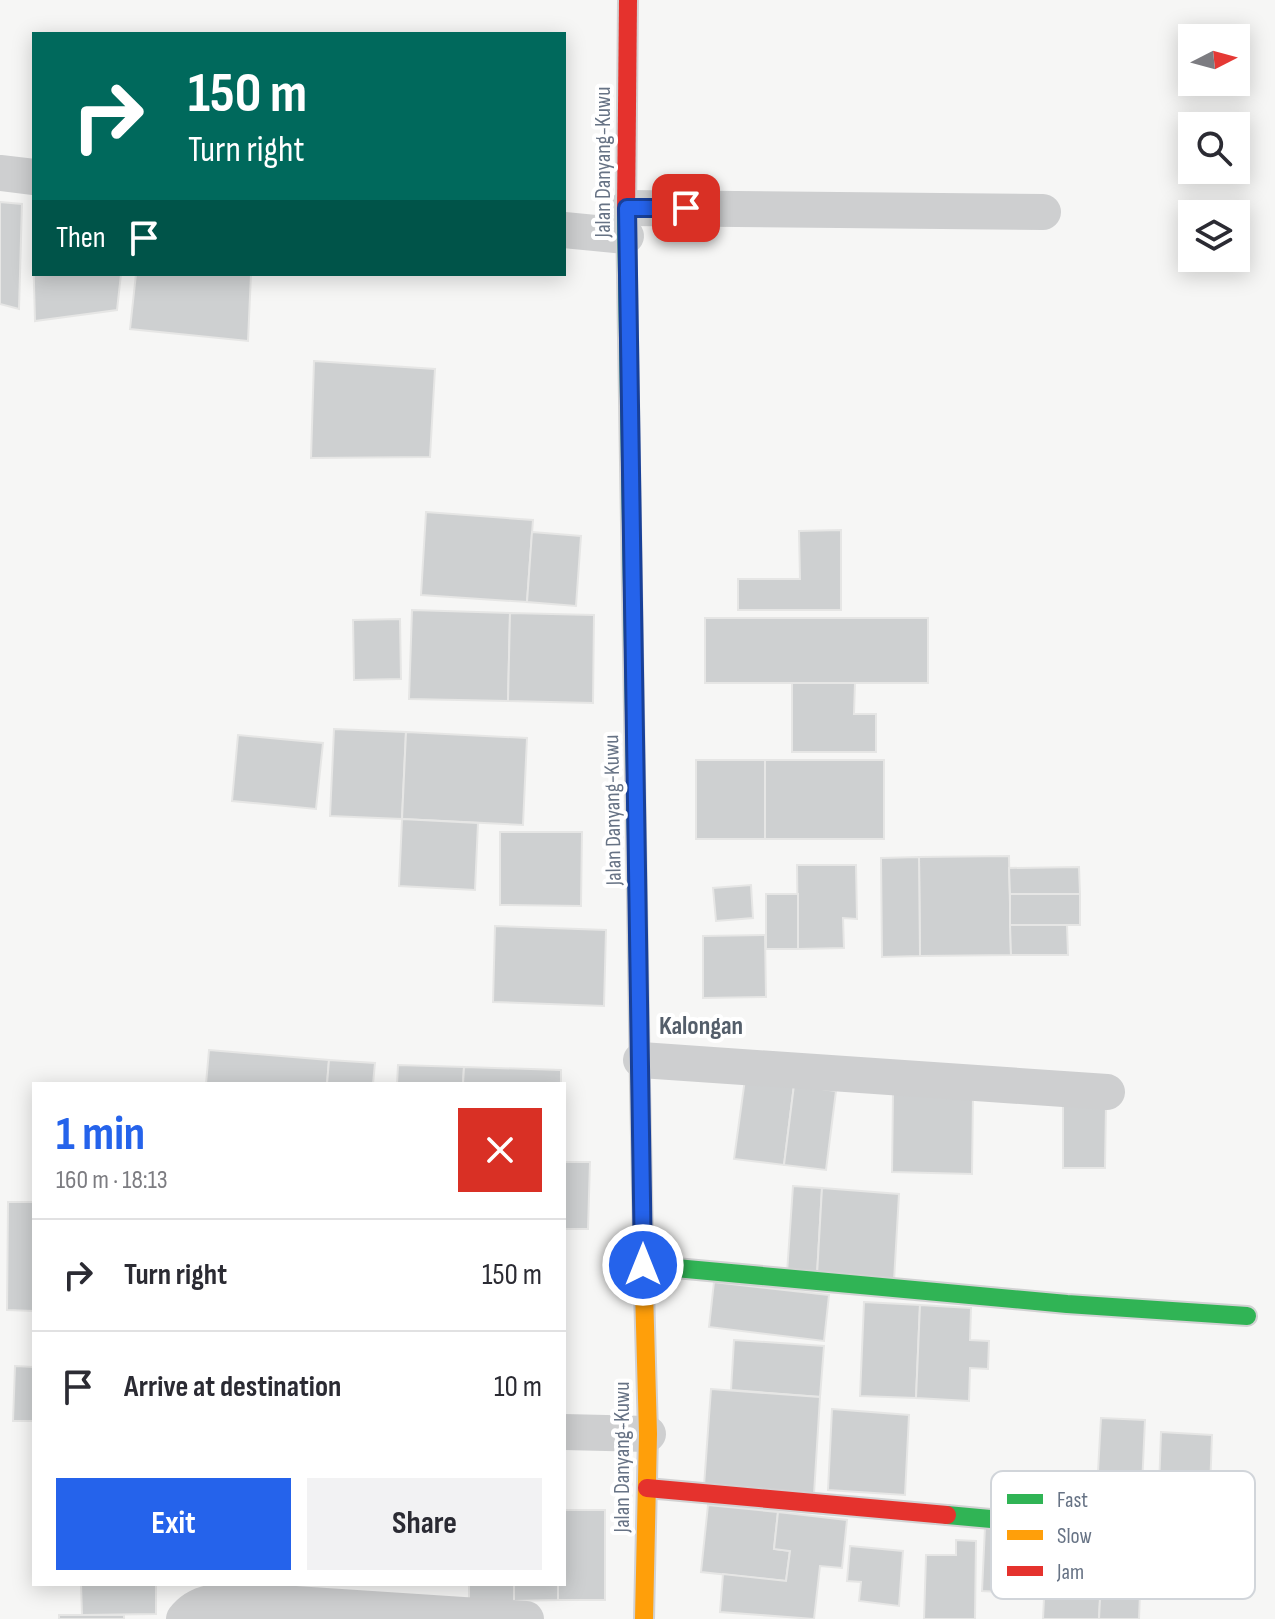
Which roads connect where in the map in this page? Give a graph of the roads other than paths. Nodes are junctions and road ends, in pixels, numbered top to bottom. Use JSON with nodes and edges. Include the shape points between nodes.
{"nodes":[{"id":1,"x":628,"y":0,"type":"edge"},
{"id":2,"x":0,"y":173,"type":"edge"},
{"id":3,"x":32,"y":177,"type":"edge"},
{"id":4,"x":1043,"y":212,"type":"dead end"},
{"id":5,"x":626,"y":222,"type":"junction"},
{"id":6,"x":566,"y":230,"type":"edge"},
{"id":7,"x":641,"y":1060,"type":"junction"},
{"id":8,"x":1107,"y":1092,"type":"dead end"},
{"id":9,"x":643,"y":1265,"type":"junction"},
{"id":10,"x":1247,"y":1316,"type":"dead end"},
{"id":11,"x":566,"y":1432,"type":"edge"},
{"id":12,"x":648,"y":1434,"type":"junction"},
{"id":13,"x":647,"y":1488,"type":"junction"},
{"id":14,"x":991,"y":1519,"type":"edge"},
{"id":15,"x":184,"y":1619,"type":"edge"},
{"id":16,"x":526,"y":1619,"type":"edge"},
{"id":17,"x":644,"y":1619,"type":"edge"}],
"edges":[{"from":1,"to":5,"type":"main road","name":"Jalan Danyang-Kuwu"},
{"from":2,"to":3,"type":"street"},
{"from":4,"to":5,"type":"street"},
{"from":5,"to":6,"type":"street"},
{"from":5,"to":7,"type":"main road","name":"Jalan Danyang-Kuwu"},
{"from":7,"to":8,"type":"street"},
{"from":7,"to":9,"type":"main road","name":"Jalan Danyang-Kuwu"},
{"from":9,"to":10,"type":"main road"},
{"from":9,"to":12,"type":"main road","name":"Jalan Danyang-Kuwu"},
{"from":11,"to":12,"type":"street"},
{"from":12,"to":13,"type":"main road","name":"Jalan Danyang-Kuwu"},
{"from":13,"to":14,"type":"main road"},
{"from":13,"to":17,"type":"main road","name":"Jalan Danyang-Kuwu"},
{"from":15,"to":16,"type":"street","via":[[192,1608],[216,1601]]}]}
